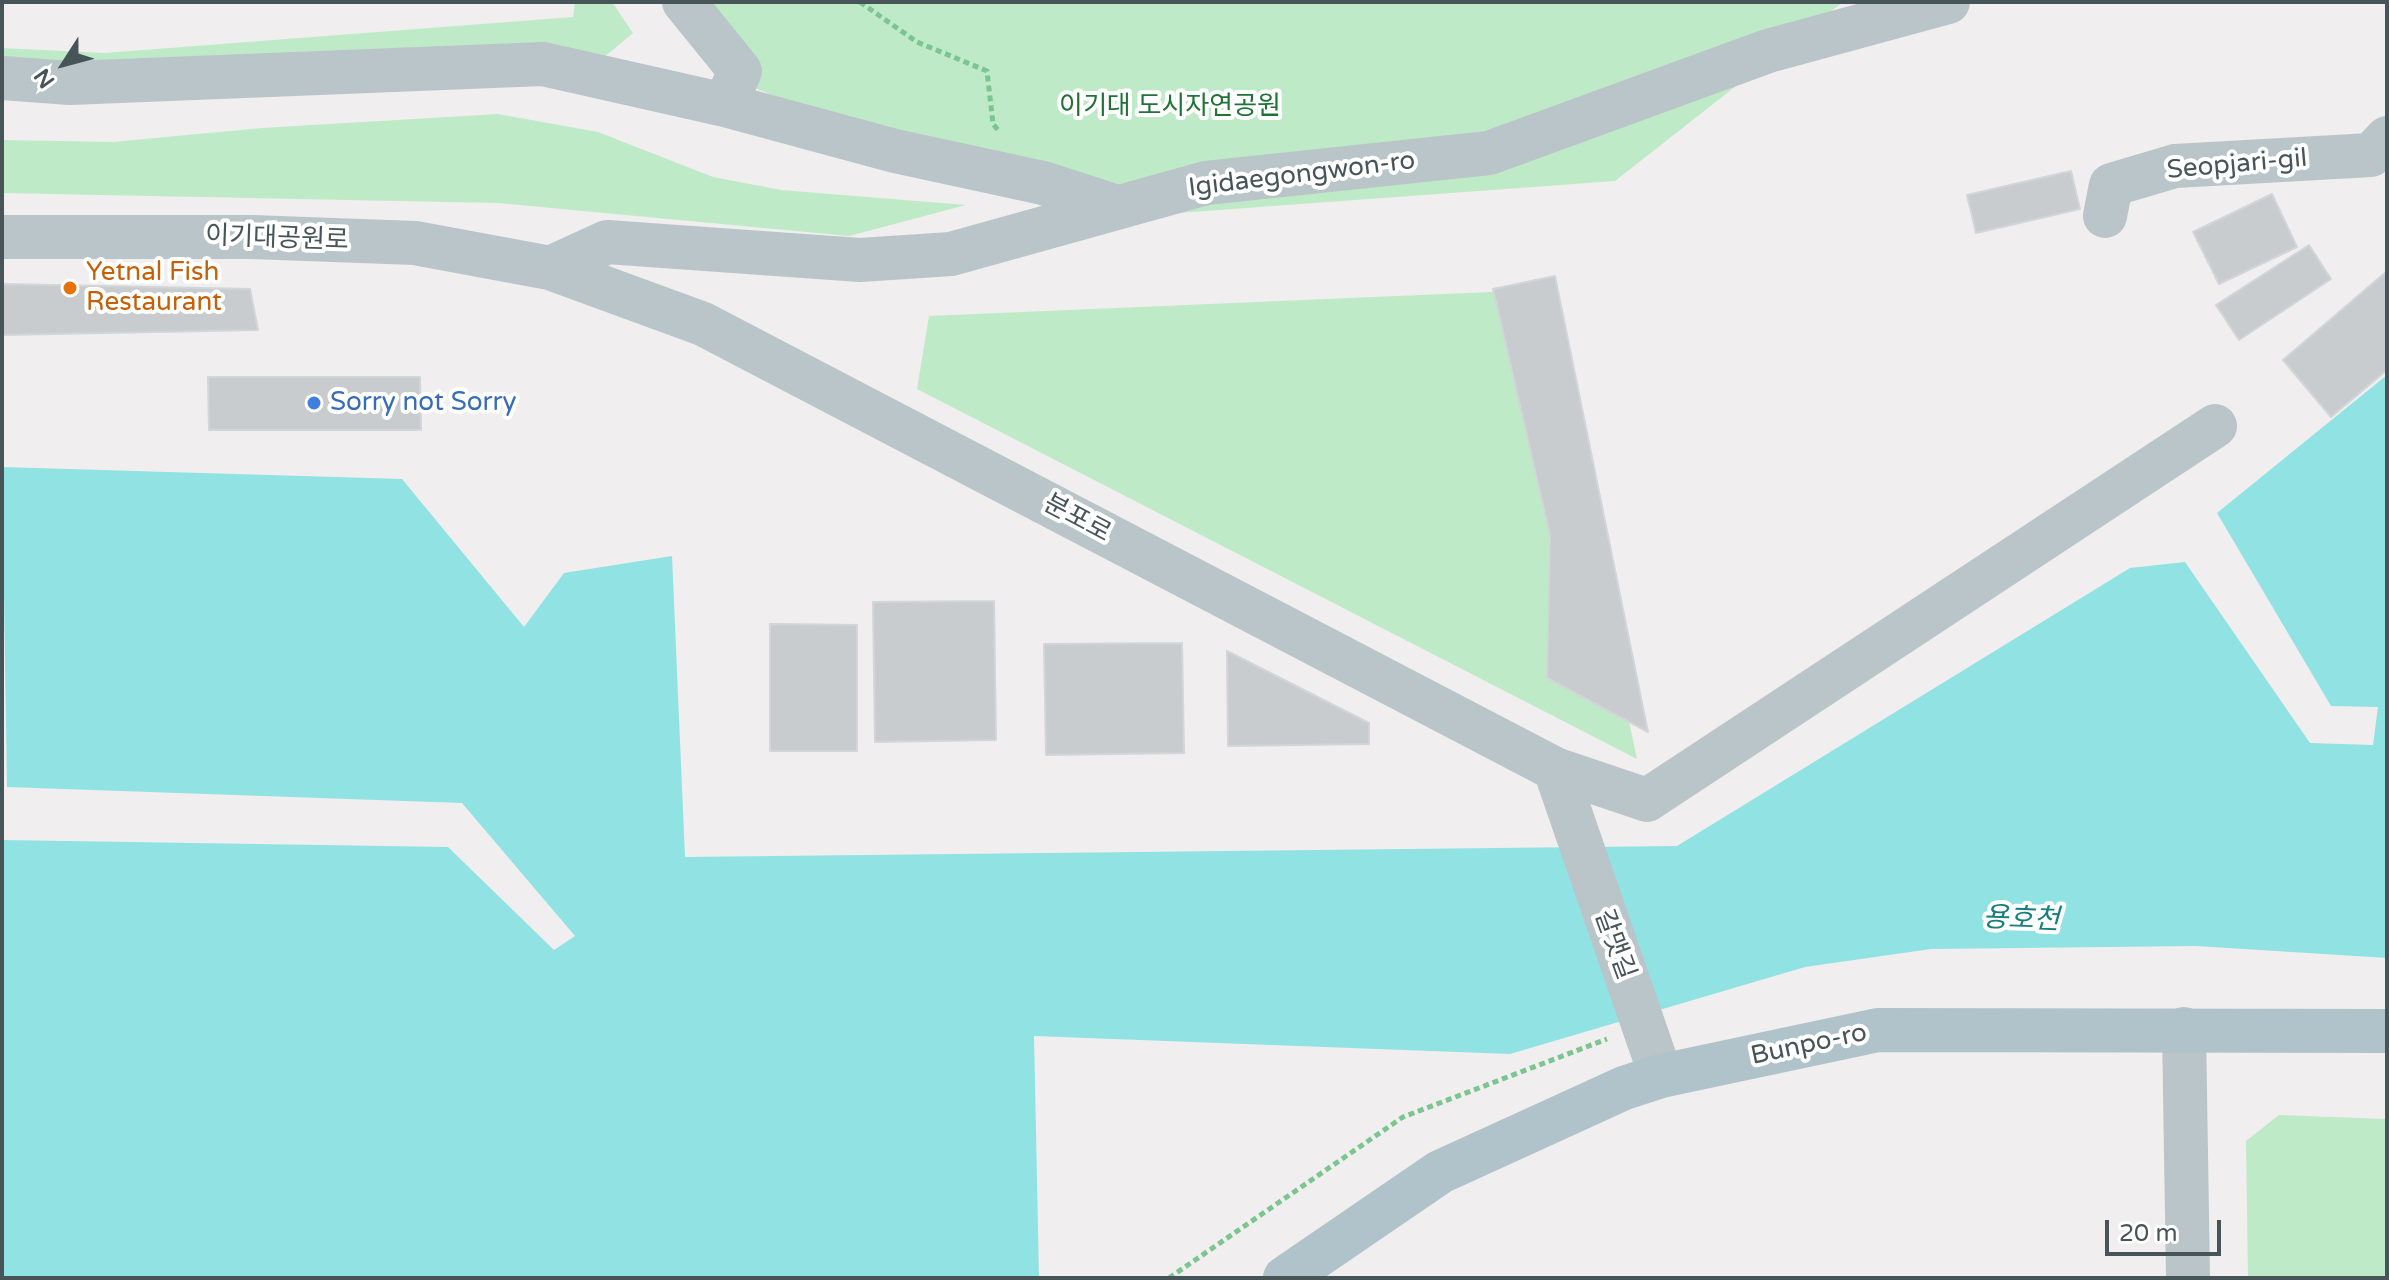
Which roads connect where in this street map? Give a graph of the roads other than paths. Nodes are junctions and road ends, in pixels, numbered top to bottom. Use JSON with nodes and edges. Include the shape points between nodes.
{"nodes":[{"id":1,"x":684,"y":2,"type":"edge"},
{"id":2,"x":1948,"y":2,"type":"edge"},
{"id":3,"x":2,"y":78,"type":"edge"},
{"id":4,"x":725,"y":105,"type":"junction"},
{"id":5,"x":2387,"y":138,"type":"edge"},
{"id":6,"x":1114,"y":206,"type":"junction"},
{"id":7,"x":2105,"y":216,"type":"dead end"},
{"id":8,"x":2,"y":237,"type":"edge"},
{"id":9,"x":550,"y":268,"type":"junction"},
{"id":10,"x":2215,"y":426,"type":"dead end"},
{"id":11,"x":1555,"y":769,"type":"junction"},
{"id":12,"x":2184,"y":1029,"type":"junction"},
{"id":13,"x":2387,"y":1031,"type":"edge"},
{"id":14,"x":1661,"y":1076,"type":"junction"},
{"id":15,"x":1285,"y":1278,"type":"edge"},
{"id":16,"x":2188,"y":1278,"type":"edge"}],
"edges":[{"from":1,"to":4,"type":"street","via":[[740,71]]},
{"from":2,"to":6,"type":"street","name":"Igidaegongwon-ro","via":[[1768,51],[1489,153],[1206,183]]},
{"from":3,"to":4,"type":"street","via":[[70,83],[543,64]]},
{"from":4,"to":6,"type":"street","via":[[895,151],[1043,183]]},
{"from":5,"to":7,"type":"street","name":"Seopjari-gil","via":[[2371,155],[2175,166],[2111,185]]},
{"from":6,"to":9,"type":"street","name":"Igidaegongwon-ro","via":[[951,254],[860,260],[607,242]]},
{"from":8,"to":9,"type":"street","name":"이기대공원로","via":[[415,243]]},
{"from":9,"to":11,"type":"street","name":"분포로","via":[[703,324]]},
{"from":10,"to":11,"type":"street","name":"분포로","via":[[1647,800]]},
{"from":11,"to":14,"type":"street","name":"갈맷길"},
{"from":12,"to":13,"type":"main road","name":"Bunpo-ro"},
{"from":12,"to":14,"type":"main road","name":"Bunpo-ro","via":[[1878,1030]]},
{"from":12,"to":16,"type":"street"},
{"from":14,"to":15,"type":"main road","name":"Bunpo-ro","via":[[1440,1172]]}]}
